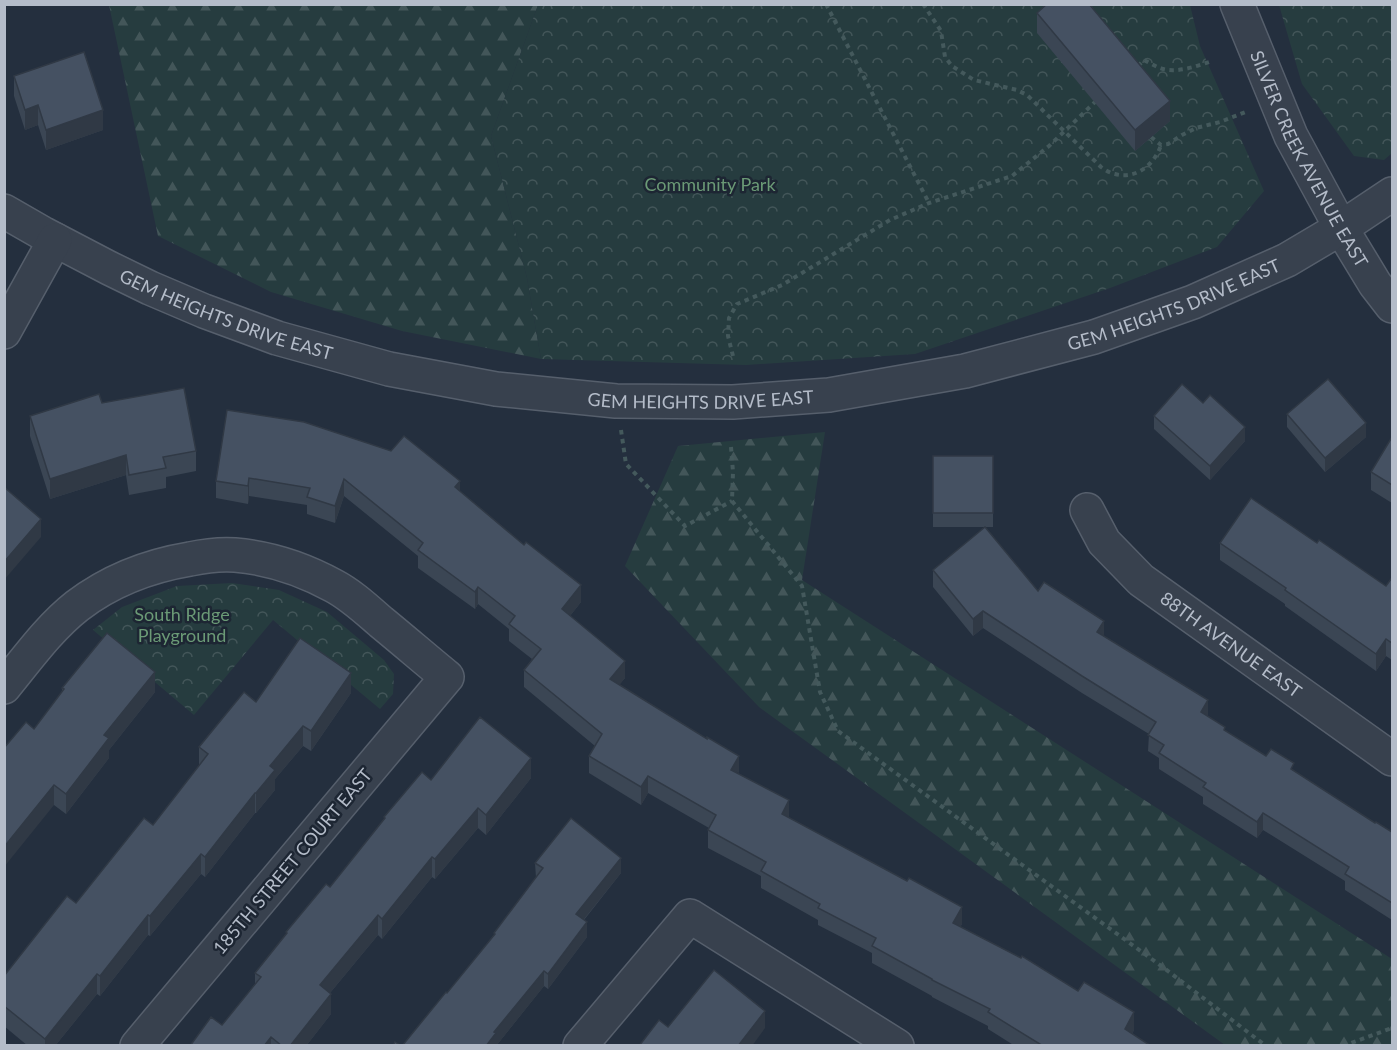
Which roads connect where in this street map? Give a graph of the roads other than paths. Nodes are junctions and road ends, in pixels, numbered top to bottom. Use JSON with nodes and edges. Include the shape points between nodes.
{"nodes":[{"id":1,"x":1237,"y":4,"type":"edge"},
{"id":2,"x":1392,"y":194,"type":"edge"},
{"id":3,"x":4,"y":211,"type":"edge"},
{"id":4,"x":1341,"y":228,"type":"junction"},
{"id":5,"x":54,"y":240,"type":"junction"},
{"id":6,"x":1392,"y":306,"type":"edge"},
{"id":7,"x":4,"y":332,"type":"edge"},
{"id":8,"x":1087,"y":510,"type":"dead end"},
{"id":9,"x":4,"y":687,"type":"edge"},
{"id":10,"x":1392,"y":759,"type":"edge"},
{"id":11,"x":137,"y":1046,"type":"edge"},
{"id":12,"x":580,"y":1046,"type":"edge"},
{"id":13,"x":897,"y":1046,"type":"edge"}],
"edges":[{"from":1,"to":4,"type":"street","name":"SILVER CREEK AVENUE EAST","via":[[1291,136]]},
{"from":2,"to":4,"type":"street","name":"GEM HEIGHTS DRIVE EAST"},
{"from":3,"to":5,"type":"street","name":"GEM HEIGHTS DRIVE EAST"},
{"from":4,"to":5,"type":"street","name":"GEM HEIGHTS DRIVE EAST","via":[[1287,260],[1193,302],[1094,337],[965,371],[829,395],[733,402],[616,401],[496,389],[389,369],[277,338],[204,311]]},
{"from":4,"to":6,"type":"street","name":"SILVER CREEK AVENUE EAST"},
{"from":5,"to":7,"type":"street"},
{"from":8,"to":10,"type":"street","name":"88TH AVENUE EAST","via":[[1104,542],[1141,580]]},
{"from":9,"to":11,"type":"street","name":"185TH STREET COURT EAST","via":[[55,626],[100,590],[143,569],[168,562],[234,555],[302,570],[336,587],[447,677]]},
{"from":12,"to":13,"type":"street","via":[[690,916]]}]}
